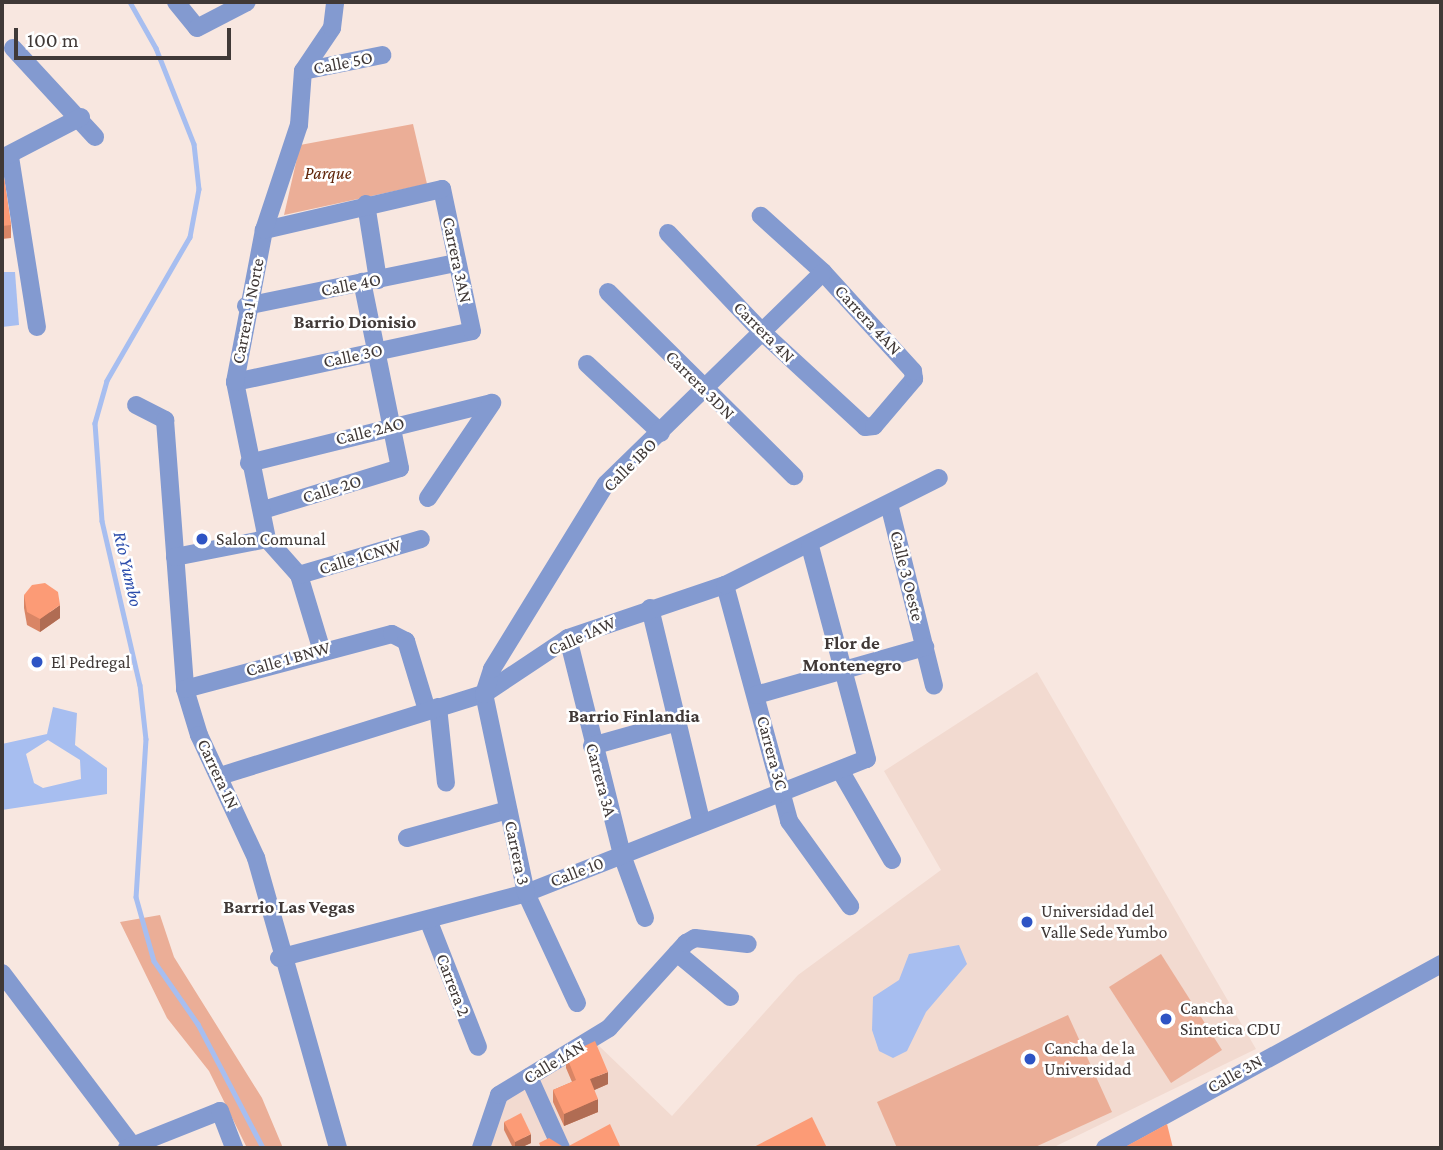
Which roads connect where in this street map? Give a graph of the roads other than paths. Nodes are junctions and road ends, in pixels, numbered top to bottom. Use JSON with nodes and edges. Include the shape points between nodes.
{"nodes":[{"id":1,"x":176,"y":2,"type":"edge"},
{"id":2,"x":247,"y":2,"type":"edge"},
{"id":3,"x":335,"y":2,"type":"edge"},
{"id":4,"x":13,"y":48,"type":"dead end"},
{"id":5,"x":382,"y":55,"type":"dead end"},
{"id":6,"x":303,"y":71,"type":"junction"},
{"id":7,"x":81,"y":117,"type":"junction"},
{"id":8,"x":95,"y":137,"type":"dead end"},
{"id":9,"x":6,"y":158,"type":"edge"},
{"id":10,"x":366,"y":204,"type":"junction"},
{"id":11,"x":761,"y":216,"type":"dead end"},
{"id":12,"x":264,"y":230,"type":"junction"},
{"id":13,"x":668,"y":233,"type":"dead end"},
{"id":14,"x":456,"y":262,"type":"junction"},
{"id":15,"x":823,"y":272,"type":"junction"},
{"id":16,"x":370,"y":281,"type":"junction"},
{"id":17,"x":608,"y":292,"type":"dead end"},
{"id":18,"x":246,"y":306,"type":"junction"},
{"id":19,"x":37,"y":327,"type":"dead end"},
{"id":20,"x":760,"y":330,"type":"junction"},
{"id":21,"x":472,"y":331,"type":"joint"},
{"id":22,"x":376,"y":351,"type":"junction"},
{"id":23,"x":587,"y":364,"type":"dead end"},
{"id":24,"x":235,"y":382,"type":"junction"},
{"id":25,"x":704,"y":389,"type":"junction"},
{"id":26,"x":136,"y":405,"type":"dead end"},
{"id":27,"x":392,"y":424,"type":"junction"},
{"id":28,"x":865,"y":427,"type":"joint"},
{"id":29,"x":661,"y":433,"type":"junction"},
{"id":30,"x":249,"y":463,"type":"junction"},
{"id":31,"x":794,"y":476,"type":"dead end"},
{"id":32,"x":939,"y":478,"type":"dead end"},
{"id":33,"x":428,"y":498,"type":"dead end"},
{"id":34,"x":889,"y":504,"type":"junction"},
{"id":35,"x":263,"y":510,"type":"junction"},
{"id":36,"x":421,"y":538,"type":"dead end"},
{"id":37,"x":267,"y":539,"type":"junction"},
{"id":38,"x":810,"y":546,"type":"junction"},
{"id":39,"x":174,"y":557,"type":"junction"},
{"id":40,"x":299,"y":575,"type":"junction"},
{"id":41,"x":725,"y":585,"type":"junction"},
{"id":42,"x":650,"y":608,"type":"junction"},
{"id":43,"x":568,"y":638,"type":"junction"},
{"id":44,"x":925,"y":647,"type":"junction"},
{"id":45,"x":321,"y":648,"type":"junction"},
{"id":46,"x":846,"y":669,"type":"junction"},
{"id":47,"x":934,"y":686,"type":"dead end"},
{"id":48,"x":186,"y":689,"type":"junction"},
{"id":49,"x":484,"y":694,"type":"junction"},
{"id":50,"x":756,"y":695,"type":"junction"},
{"id":51,"x":432,"y":709,"type":"junction"},
{"id":52,"x":674,"y":723,"type":"junction"},
{"id":53,"x":592,"y":747,"type":"junction"},
{"id":54,"x":840,"y":769,"type":"junction"},
{"id":55,"x":220,"y":776,"type":"junction"},
{"id":56,"x":446,"y":783,"type":"dead end"},
{"id":57,"x":783,"y":792,"type":"junction"},
{"id":58,"x":508,"y":810,"type":"junction"},
{"id":59,"x":701,"y":820,"type":"junction"},
{"id":60,"x":407,"y":838,"type":"dead end"},
{"id":61,"x":622,"y":855,"type":"junction"},
{"id":62,"x":892,"y":860,"type":"dead end"},
{"id":63,"x":526,"y":893,"type":"junction"},
{"id":64,"x":850,"y":906,"type":"dead end"},
{"id":65,"x":645,"y":918,"type":"dead end"},
{"id":66,"x":429,"y":922,"type":"junction"},
{"id":67,"x":748,"y":944,"type":"dead end"},
{"id":68,"x":677,"y":953,"type":"junction"},
{"id":69,"x":279,"y":958,"type":"junction"},
{"id":70,"x":1441,"y":964,"type":"edge"},
{"id":71,"x":2,"y":974,"type":"edge"},
{"id":72,"x":730,"y":997,"type":"dead end"},
{"id":73,"x":577,"y":1003,"type":"dead end"},
{"id":74,"x":478,"y":1047,"type":"dead end"},
{"id":75,"x":530,"y":1077,"type":"junction"},
{"id":76,"x":130,"y":1147,"type":"edge"},
{"id":77,"x":233,"y":1148,"type":"edge"},
{"id":78,"x":338,"y":1148,"type":"edge"},
{"id":79,"x":481,"y":1148,"type":"edge"},
{"id":80,"x":561,"y":1148,"type":"edge"},
{"id":81,"x":1105,"y":1148,"type":"edge"}],
"edges":[{"from":1,"to":2,"type":"street","via":[[197,29]]},
{"from":3,"to":6,"type":"street","name":"Carrera 1 Norte","via":[[332,27]]},
{"from":4,"to":7,"type":"street"},
{"from":5,"to":6,"type":"street","name":"Calle 5O"},
{"from":6,"to":12,"type":"street","name":"Carrera 1 Norte","via":[[299,125]]},
{"from":7,"to":8,"type":"street"},
{"from":7,"to":9,"type":"street"},
{"from":9,"to":19,"type":"street"},
{"from":10,"to":12,"type":"street"},
{"from":10,"to":14,"type":"street","name":"Carrera 3AN","via":[[442,188]]},
{"from":10,"to":16,"type":"street"},
{"from":11,"to":15,"type":"street","name":"Carrera 4AN"},
{"from":12,"to":18,"type":"street","name":"Carrera 1 Norte"},
{"from":13,"to":20,"type":"street","name":"Carrera 4N"},
{"from":14,"to":16,"type":"street","name":"Calle 4O"},
{"from":14,"to":21,"type":"street","name":"Carrera 3AN"},
{"from":15,"to":20,"type":"street","name":"Calle 1BO"},
{"from":15,"to":28,"type":"street","name":"Carrera 4AN","via":[[914,371],[915,379],[882,421]]},
{"from":16,"to":18,"type":"street","name":"Calle 4O"},
{"from":16,"to":22,"type":"street"},
{"from":17,"to":25,"type":"street","name":"Carrera 3DN"},
{"from":18,"to":24,"type":"street","name":"Carrera 1 Norte"},
{"from":20,"to":25,"type":"street","name":"Calle 1BO"},
{"from":20,"to":28,"type":"street","name":"Carrera 4N"},
{"from":21,"to":22,"type":"street","name":"Calle 3O"},
{"from":22,"to":24,"type":"street","name":"Calle 3O"},
{"from":22,"to":27,"type":"street"},
{"from":23,"to":29,"type":"street"},
{"from":24,"to":30,"type":"street","name":"Carrera 1 Norte"},
{"from":25,"to":29,"type":"street","name":"Calle 1BO"},
{"from":25,"to":31,"type":"street","name":"Carrera 3DN"},
{"from":26,"to":39,"type":"street","name":"Carrera 1N","via":[[165,420]]},
{"from":27,"to":30,"type":"street","name":"Calle 2AO"},
{"from":27,"to":33,"type":"street","name":"Calle 2AO","via":[[492,403]]},
{"from":27,"to":35,"type":"street","name":"Calle 2O","via":[[400,468]]},
{"from":29,"to":49,"type":"street","name":"Calle 1BO","via":[[607,484],[547,575]]},
{"from":30,"to":35,"type":"street","name":"Carrera 1 Norte"},
{"from":32,"to":34,"type":"street","name":"Calle 1AW"},
{"from":34,"to":38,"type":"street","name":"Calle 1AW"},
{"from":34,"to":44,"type":"street","name":"Calle 3 Oeste"},
{"from":35,"to":37,"type":"street","name":"Carrera 1 Norte"},
{"from":36,"to":40,"type":"street","name":"Calle 1CNW"},
{"from":37,"to":39,"type":"street"},
{"from":37,"to":40,"type":"street"},
{"from":38,"to":41,"type":"street","name":"Calle 1AW"},
{"from":38,"to":46,"type":"street"},
{"from":39,"to":48,"type":"street","name":"Carrera 1N"},
{"from":40,"to":45,"type":"street"},
{"from":41,"to":42,"type":"street","name":"Calle 1AW"},
{"from":41,"to":50,"type":"street","name":"Carrera 3C"},
{"from":42,"to":43,"type":"street","name":"Calle 1AW"},
{"from":42,"to":52,"type":"street"},
{"from":43,"to":49,"type":"street","name":"Calle 1AW"},
{"from":43,"to":53,"type":"street","name":"Carrera 3A"},
{"from":44,"to":46,"type":"street"},
{"from":44,"to":47,"type":"street"},
{"from":45,"to":48,"type":"street","name":"Calle 1 BNW"},
{"from":45,"to":51,"type":"street","name":"Calle 1 BNW","via":[[392,634],[406,641]]},
{"from":46,"to":50,"type":"street"},
{"from":46,"to":54,"type":"street","name":"Calle 10","via":[[867,759]]},
{"from":48,"to":55,"type":"street","name":"Carrera 1N"},
{"from":49,"to":51,"type":"street","name":"Calle 1AW"},
{"from":49,"to":58,"type":"street","name":"Carrera 3"},
{"from":50,"to":57,"type":"street","name":"Carrera 3C"},
{"from":51,"to":55,"type":"street","name":"Calle 1AW"},
{"from":51,"to":56,"type":"street"},
{"from":52,"to":53,"type":"street"},
{"from":52,"to":59,"type":"street"},
{"from":53,"to":61,"type":"street","name":"Carrera 3A"},
{"from":54,"to":57,"type":"street","name":"Calle 10"},
{"from":54,"to":62,"type":"street"},
{"from":55,"to":69,"type":"street","name":"Carrera 1N","via":[[256,858]]},
{"from":57,"to":59,"type":"street","name":"Calle 10"},
{"from":57,"to":64,"type":"street","name":"Carrera 3C","via":[[789,821]]},
{"from":58,"to":60,"type":"street"},
{"from":58,"to":63,"type":"street","name":"Carrera 3"},
{"from":59,"to":61,"type":"street","name":"Calle 10"},
{"from":61,"to":63,"type":"street","name":"Calle 10"},
{"from":61,"to":65,"type":"street","name":"Carrera 3A"},
{"from":63,"to":66,"type":"street","name":"Calle 10"},
{"from":63,"to":73,"type":"street","name":"Carrera 3"},
{"from":66,"to":69,"type":"street","name":"Calle 10"},
{"from":66,"to":74,"type":"street","name":"Carrera 2"},
{"from":67,"to":68,"type":"street","via":[[695,938]]},
{"from":68,"to":72,"type":"street"},
{"from":68,"to":75,"type":"street","name":"Calle 1AN","via":[[609,1028]]},
{"from":69,"to":78,"type":"street","name":"Carrera 1N"},
{"from":70,"to":81,"type":"street","name":"Calle 3N"},
{"from":71,"to":76,"type":"street"},
{"from":75,"to":79,"type":"street","name":"Calle 1AN","via":[[499,1096]]},
{"from":75,"to":80,"type":"street"},
{"from":76,"to":77,"type":"street","via":[[220,1111]]}]}
